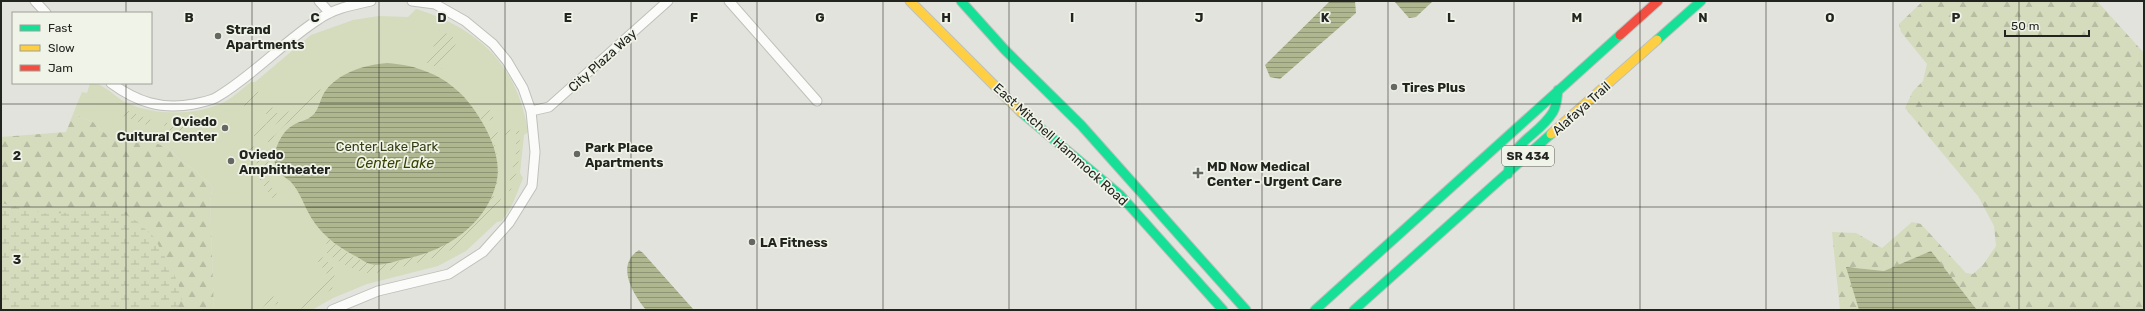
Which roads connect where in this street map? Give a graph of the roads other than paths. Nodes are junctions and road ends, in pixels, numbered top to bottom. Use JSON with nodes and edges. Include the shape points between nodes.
{"nodes":[{"id":1,"x":35,"y":1,"type":"edge"},
{"id":2,"x":319,"y":1,"type":"edge"},
{"id":3,"x":371,"y":1,"type":"edge"},
{"id":4,"x":412,"y":1,"type":"edge"},
{"id":5,"x":668,"y":1,"type":"edge"},
{"id":6,"x":729,"y":1,"type":"edge"},
{"id":7,"x":910,"y":1,"type":"edge"},
{"id":8,"x":961,"y":1,"type":"edge"},
{"id":9,"x":1658,"y":1,"type":"edge"},
{"id":10,"x":1700,"y":1,"type":"edge"},
{"id":11,"x":435,"y":2,"type":"edge"},
{"id":12,"x":45,"y":12,"type":"edge"},
{"id":13,"x":330,"y":13,"type":"junction"},
{"id":14,"x":112,"y":84,"type":"edge"},
{"id":15,"x":1558,"y":90,"type":"junction"},
{"id":16,"x":818,"y":101,"type":"dead end"},
{"id":17,"x":531,"y":111,"type":"junction"},
{"id":18,"x":1508,"y":174,"type":"junction"},
{"id":19,"x":332,"y":310,"type":"edge"},
{"id":20,"x":1224,"y":310,"type":"edge"},
{"id":21,"x":1246,"y":310,"type":"edge"},
{"id":22,"x":1315,"y":310,"type":"edge"},
{"id":23,"x":1354,"y":310,"type":"edge"}],
"edges":[{"from":1,"to":12,"type":"street"},
{"from":2,"to":13,"type":"street"},
{"from":3,"to":13,"type":"street","via":[[346,6]]},
{"from":4,"to":11,"type":"street"},
{"from":5,"to":17,"type":"street","name":"City Plaza Way","via":[[549,107]]},
{"from":6,"to":16,"type":"street"},
{"from":7,"to":20,"type":"main road","name":"East Mitchell Hammock Road","via":[[1020,111],[1120,195]]},
{"from":8,"to":21,"type":"main road","name":"East Mitchell Hammock Road","via":[[1005,50],[1081,125]]},
{"from":9,"to":15,"type":"main road","number":"SR 434"},
{"from":10,"to":18,"type":"main road","name":"Alafaya Trail","number":"SR 434"},
{"from":11,"to":17,"type":"street","via":[[465,21],[493,44],[523,88]]},
{"from":13,"to":14,"type":"street","via":[[296,34],[250,74],[216,98],[176,107],[143,102],[128,96]]},
{"from":15,"to":18,"type":"main road","via":[[1553,113],[1514,150],[1508,164]]},
{"from":15,"to":22,"type":"main road","number":"SR 434"},
{"from":17,"to":19,"type":"street","via":[[535,152],[532,186],[509,223],[483,252],[450,274],[378,291]]},
{"from":18,"to":23,"type":"main road","name":"Alafaya Trail","number":"SR 434"}]}
